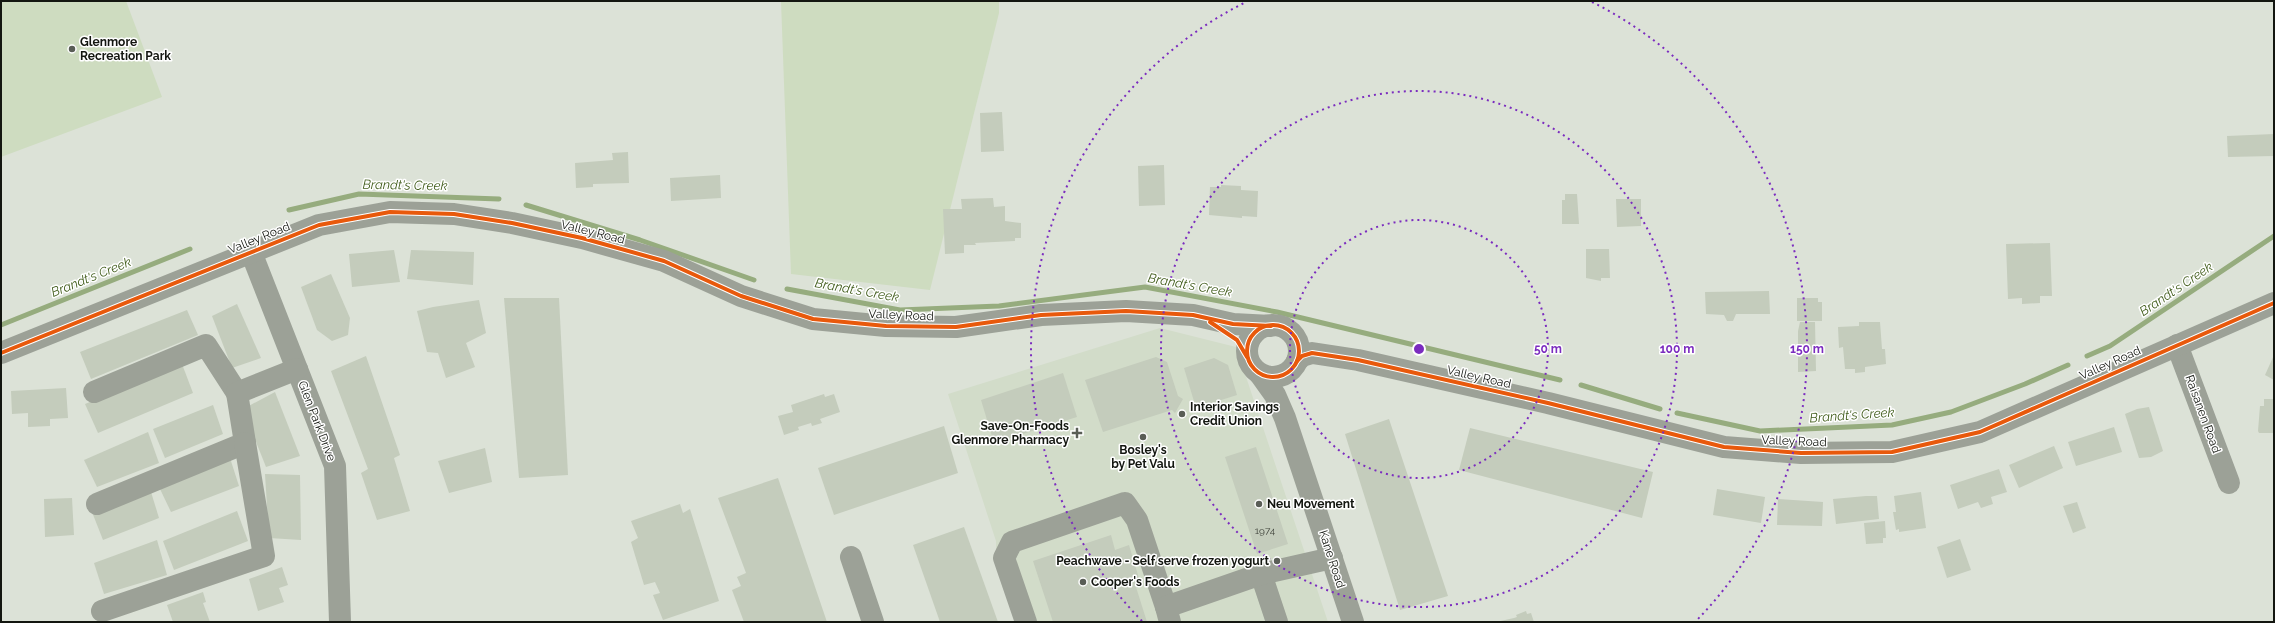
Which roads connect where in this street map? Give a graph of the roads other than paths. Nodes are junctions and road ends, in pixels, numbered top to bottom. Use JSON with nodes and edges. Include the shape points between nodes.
{"nodes":[{"id":1,"x":251,"y":252,"type":"junction"},
{"id":2,"x":2274,"y":303,"type":"edge"},
{"id":3,"x":1193,"y":314,"type":"junction"},
{"id":4,"x":1279,"y":328,"type":"junction"},
{"id":5,"x":2177,"y":345,"type":"junction"},
{"id":6,"x":1,"y":353,"type":"edge"},
{"id":7,"x":1358,"y":360,"type":"junction"},
{"id":8,"x":1295,"y":364,"type":"junction"},
{"id":9,"x":1254,"y":367,"type":"junction"},
{"id":10,"x":297,"y":369,"type":"junction"},
{"id":11,"x":94,"y":392,"type":"dead end"},
{"id":12,"x":237,"y":393,"type":"junction"},
{"id":13,"x":245,"y":443,"type":"junction"},
{"id":14,"x":1296,"y":450,"type":"junction"},
{"id":15,"x":2229,"y":483,"type":"dead end"},
{"id":16,"x":97,"y":504,"type":"dead end"},
{"id":17,"x":851,"y":557,"type":"dead end"},
{"id":18,"x":1332,"y":558,"type":"junction"},
{"id":19,"x":1261,"y":574,"type":"junction"},
{"id":20,"x":102,"y":611,"type":"dead end"},
{"id":21,"x":1168,"y":614,"type":"edge"},
{"id":22,"x":340,"y":622,"type":"edge"},
{"id":23,"x":873,"y":622,"type":"edge"},
{"id":24,"x":1026,"y":622,"type":"edge"},
{"id":25,"x":1277,"y":622,"type":"edge"},
{"id":26,"x":1353,"y":622,"type":"edge"}],
"edges":[{"from":1,"to":3,"type":"street","name":"Valley Road","via":[[319,225],[390,212],[454,214],[582,238],[664,261],[741,296],[813,319],[886,326],[956,327],[1041,315],[1126,311]]},
{"from":1,"to":6,"type":"street","name":"Valley Road"},
{"from":1,"to":10,"type":"street","name":"Glen Park Drive"},
{"from":2,"to":5,"type":"street","name":"Valley Road"},
{"from":3,"to":4,"type":"street","name":"Valley Road","via":[[1233,324]]},
{"from":3,"to":9,"type":"street","name":"Valley Road","via":[[1222,329],[1236,340]]},
{"from":4,"to":7,"type":"street","name":"Valley Road"},
{"from":4,"to":8,"type":"street","via":[[1297,343],[1299,352]]},
{"from":4,"to":9,"type":"street","via":[[1256,331],[1251,338],[1247,353]]},
{"from":5,"to":7,"type":"street","name":"Valley Road","via":[[1980,432],[1892,452],[1801,453],[1724,448],[1571,409]]},
{"from":5,"to":15,"type":"street","name":"Raisanen Road"},
{"from":7,"to":8,"type":"street","name":"Valley Road","via":[[1312,353],[1302,356]]},
{"from":8,"to":9,"type":"street","name":"Valley Road","via":[[1282,376],[1274,377]]},
{"from":8,"to":14,"type":"street","name":"Kane Road","via":[[1287,387],[1288,411]]},
{"from":9,"to":14,"type":"street","name":"Kane Road","via":[[1276,395]]},
{"from":10,"to":12,"type":"street"},
{"from":10,"to":22,"type":"street","name":"Glen Park Drive","via":[[335,466]]},
{"from":11,"to":12,"type":"street","via":[[206,345]]},
{"from":12,"to":13,"type":"street"},
{"from":13,"to":16,"type":"street"},
{"from":13,"to":20,"type":"street","via":[[264,556]]},
{"from":14,"to":18,"type":"street","name":"Kane Road"},
{"from":17,"to":23,"type":"street"},
{"from":18,"to":19,"type":"street"},
{"from":18,"to":26,"type":"street","name":"Kane Road"},
{"from":19,"to":21,"type":"street"},
{"from":19,"to":25,"type":"street"},
{"from":21,"to":24,"type":"street","via":[[1137,520],[1124,503],[1012,542],[1004,558]]}]}
